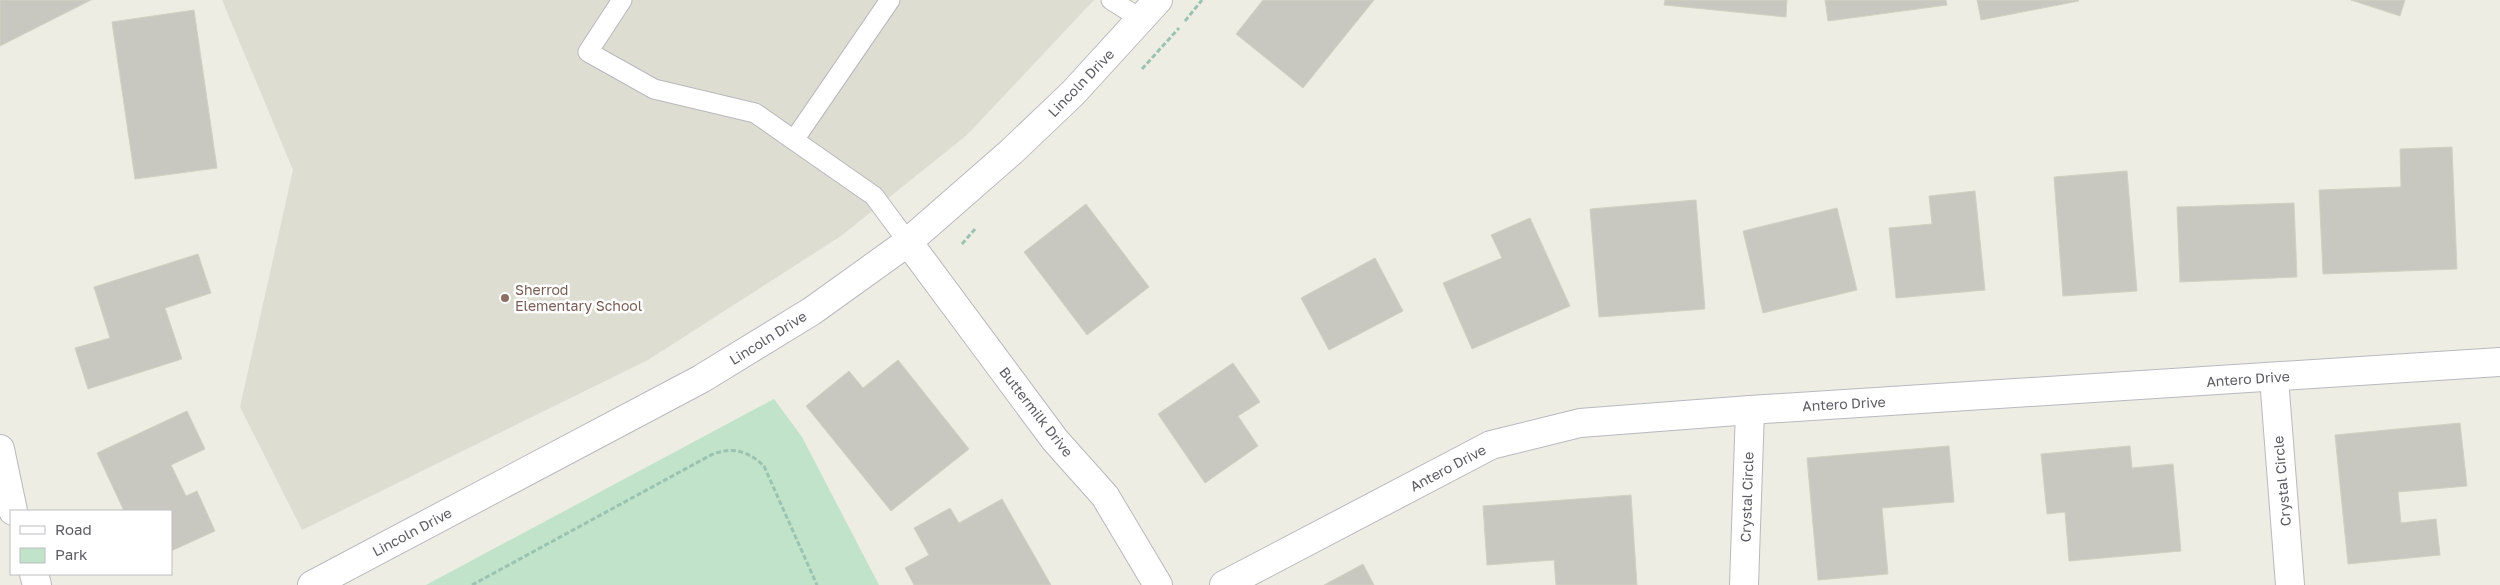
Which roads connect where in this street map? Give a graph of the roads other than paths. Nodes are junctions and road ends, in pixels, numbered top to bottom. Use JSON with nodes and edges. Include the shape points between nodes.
{"nodes":[{"id":1,"x":622,"y":0,"type":"edge"},
{"id":2,"x":890,"y":0,"type":"edge"},
{"id":3,"x":1111,"y":0,"type":"edge"},
{"id":4,"x":1149,"y":10,"type":"edge"},
{"id":5,"x":794,"y":140,"type":"junction"},
{"id":6,"x":908,"y":242,"type":"junction"},
{"id":7,"x":2500,"y":362,"type":"edge"},
{"id":8,"x":2274,"y":378,"type":"junction"},
{"id":9,"x":1750,"y":410,"type":"junction"},
{"id":10,"x":0,"y":449,"type":"edge"},
{"id":11,"x":14,"y":510,"type":"edge"},
{"id":12,"x":312,"y":585,"type":"edge"},
{"id":13,"x":1158,"y":585,"type":"edge"},
{"id":14,"x":1224,"y":585,"type":"edge"},
{"id":15,"x":1744,"y":585,"type":"edge"},
{"id":16,"x":2290,"y":585,"type":"edge"}],
"edges":[{"from":1,"to":5,"type":"lane","via":[[588,52],[654,89],[755,113]]},
{"from":2,"to":5,"type":"lane"},
{"from":3,"to":4,"type":"lane"},
{"from":4,"to":6,"type":"street","name":"Lincoln Drive","via":[[1073,93]]},
{"from":5,"to":6,"type":"lane","via":[[874,196]]},
{"from":6,"to":12,"type":"street","name":"Lincoln Drive","via":[[812,311],[701,379]]},
{"from":6,"to":13,"type":"street","name":"Buttermilk Drive","via":[[1055,440],[1105,496]]},
{"from":7,"to":8,"type":"street","name":"Antero Drive"},
{"from":8,"to":9,"type":"street","name":"Antero Drive"},
{"from":8,"to":16,"type":"street","name":"Crystal Circle"},
{"from":9,"to":14,"type":"street","name":"Antero Drive","via":[[1580,423],[1492,445]]},
{"from":9,"to":15,"type":"street","name":"Crystal Circle"},
{"from":10,"to":11,"type":"street"}]}
